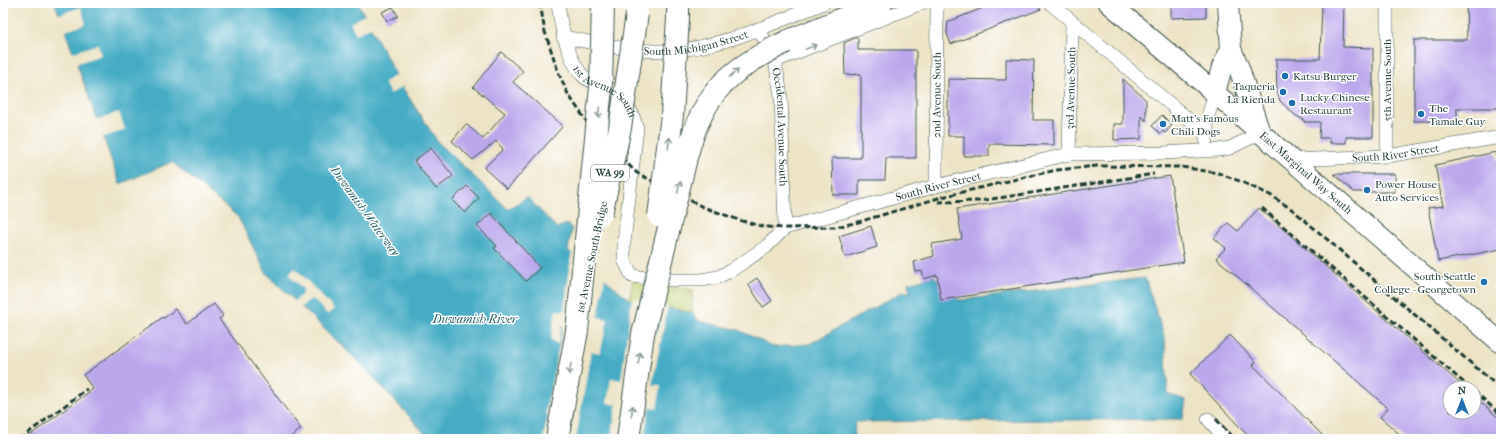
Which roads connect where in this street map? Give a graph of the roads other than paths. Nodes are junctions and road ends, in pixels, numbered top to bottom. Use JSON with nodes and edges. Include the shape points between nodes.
{"nodes":[{"id":1,"x":558,"y":3,"type":"edge"},
{"id":2,"x":603,"y":3,"type":"edge"},
{"id":3,"x":638,"y":3,"type":"edge"},
{"id":4,"x":678,"y":3,"type":"edge"},
{"id":5,"x":824,"y":3,"type":"edge"},
{"id":6,"x":881,"y":3,"type":"edge"},
{"id":7,"x":922,"y":3,"type":"edge"},
{"id":8,"x":937,"y":3,"type":"edge"},
{"id":9,"x":1050,"y":3,"type":"edge"},
{"id":10,"x":1109,"y":3,"type":"edge"},
{"id":11,"x":1228,"y":3,"type":"edge"},
{"id":12,"x":1387,"y":3,"type":"edge"},
{"id":13,"x":1072,"y":22,"type":"junction"},
{"id":14,"x":759,"y":29,"type":"junction"},
{"id":15,"x":563,"y":37,"type":"junction"},
{"id":16,"x":1231,"y":49,"type":"junction"},
{"id":17,"x":775,"y":61,"type":"junction"},
{"id":18,"x":1215,"y":93,"type":"junction"},
{"id":19,"x":1260,"y":133,"type":"junction"},
{"id":20,"x":1208,"y":135,"type":"junction"},
{"id":21,"x":1501,"y":137,"type":"edge"},
{"id":22,"x":1203,"y":151,"type":"junction"},
{"id":23,"x":1069,"y":154,"type":"junction"},
{"id":24,"x":1387,"y":156,"type":"junction"},
{"id":25,"x":1290,"y":160,"type":"junction"},
{"id":26,"x":936,"y":186,"type":"junction"},
{"id":27,"x":785,"y":228,"type":"junction"},
{"id":28,"x":632,"y":276,"type":"joint"},
{"id":29,"x":577,"y":331,"type":"junction"},
{"id":30,"x":643,"y":334,"type":"junction"},
{"id":31,"x":1501,"y":343,"type":"edge"},
{"id":32,"x":1208,"y":419,"type":"dead end"},
{"id":33,"x":558,"y":439,"type":"edge"},
{"id":34,"x":628,"y":439,"type":"edge"},
{"id":35,"x":1226,"y":439,"type":"edge"}],
"edges":[{"from":1,"to":15,"type":"street","name":"1st Avenue South"},
{"from":2,"to":29,"type":"highway","one_way":true,"bridge":true,"via":[[601,94]]},
{"from":3,"to":29,"type":"highway","name":"1st Avenue South Bridge","number":"WA 99","bridge":true,"via":[[620,128]]},
{"from":30,"to":4,"type":"highway","one_way":true,"bridge":true,"via":[[672,116]]},
{"from":5,"to":14,"type":"street","name":"South Michigan Street"},
{"from":30,"to":6,"type":"highway","one_way":true,"bridge":true,"via":[[687,154],[694,128],[704,107],[726,80],[754,58]]},
{"from":17,"to":7,"type":"street","one_way":true},
{"from":8,"to":26,"type":"street","name":"2nd Avenue South"},
{"from":9,"to":13,"type":"street"},
{"from":10,"to":18,"type":"main road","name":"East Marginal Way South"},
{"from":11,"to":16,"type":"main road"},
{"from":12,"to":24,"type":"street","name":"5th Avenue South"},
{"from":13,"to":20,"type":"street"},
{"from":13,"to":23,"type":"street","name":"3rd Avenue South"},
{"from":14,"to":15,"type":"street","name":"South Michigan Street","via":[[698,48],[667,51],[643,50]]},
{"from":14,"to":17,"type":"street","name":"Occidental Avenue South"},
{"from":15,"to":28,"type":"street","name":"1st Avenue South","via":[[583,76],[622,95],[637,128],[624,242],[624,260]]},
{"from":16,"to":18,"type":"main road"},
{"from":16,"to":19,"type":"main road"},
{"from":17,"to":27,"type":"street","name":"Occidental Avenue South","via":[[782,110]]},
{"from":18,"to":19,"type":"main road","name":"East Marginal Way South"},
{"from":18,"to":20,"type":"street","via":[[1208,116]]},
{"from":19,"to":22,"type":"street","name":"South River Street","via":[[1230,148]]},
{"from":19,"to":25,"type":"main road","name":"East Marginal Way South"},
{"from":20,"to":22,"type":"street"},
{"from":21,"to":24,"type":"street","name":"South River Street"},
{"from":22,"to":23,"type":"street","name":"South River Street"},
{"from":23,"to":26,"type":"street","name":"South River Street"},
{"from":24,"to":25,"type":"street","name":"South River Street"},
{"from":25,"to":31,"type":"main road","name":"East Marginal Way South"},
{"from":26,"to":27,"type":"street","name":"South River Street"},
{"from":27,"to":28,"type":"street","name":"South River Street","via":[[766,247],[718,277],[702,280],[663,280]]},
{"from":29,"to":33,"type":"highway","name":"1st Avenue South Bridge","number":"WA 99","one_way":true},
{"from":34,"to":30,"type":"highway","one_way":true},
{"from":32,"to":35,"type":"street"}]}
